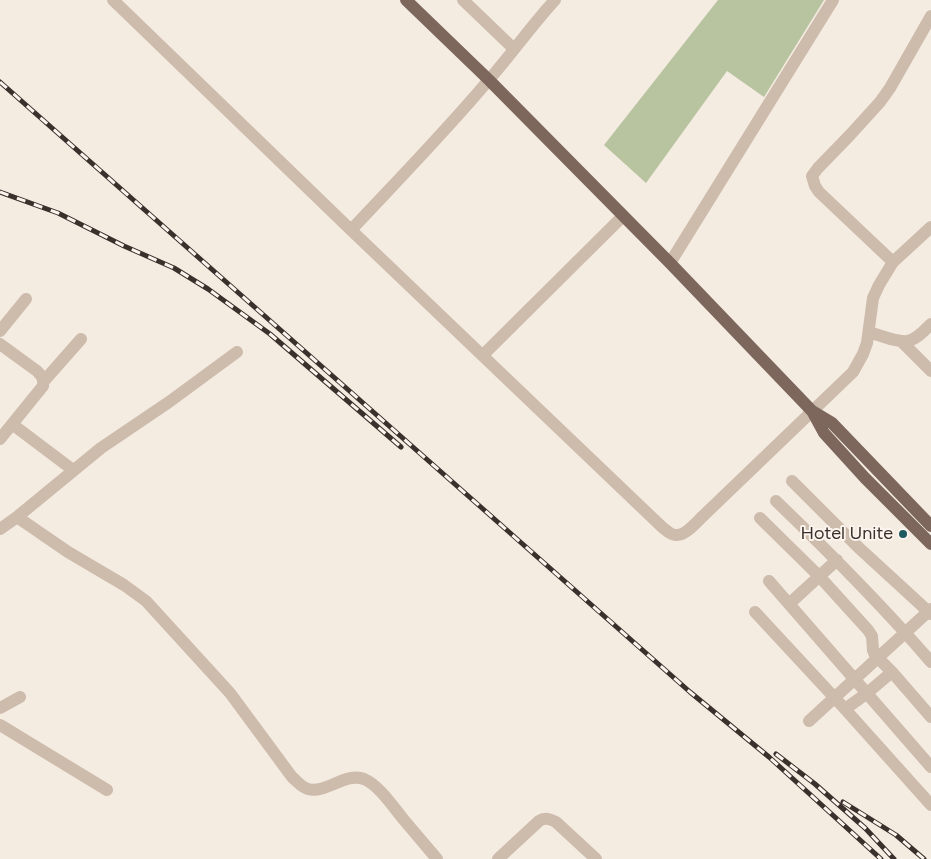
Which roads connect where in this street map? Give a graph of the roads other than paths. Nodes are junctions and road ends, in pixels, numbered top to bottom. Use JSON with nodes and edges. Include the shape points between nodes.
{"nodes":[{"id":1,"x":113,"y":0,"type":"edge"},
{"id":2,"x":406,"y":0,"type":"edge"},
{"id":3,"x":463,"y":0,"type":"edge"},
{"id":4,"x":555,"y":0,"type":"edge"},
{"id":5,"x":833,"y":0,"type":"edge"},
{"id":6,"x":931,"y":16,"type":"edge"},
{"id":7,"x":514,"y":49,"type":"junction"},
{"id":8,"x":489,"y":80,"type":"junction"},
{"id":9,"x":623,"y":216,"type":"junction"},
{"id":10,"x":931,"y":227,"type":"edge"},
{"id":11,"x":351,"y":230,"type":"junction"},
{"id":12,"x":894,"y":262,"type":"junction"},
{"id":13,"x":670,"y":263,"type":"junction"},
{"id":14,"x":26,"y":299,"type":"dead end"},
{"id":15,"x":931,"y":324,"type":"edge"},
{"id":16,"x":0,"y":331,"type":"edge"},
{"id":17,"x":869,"y":332,"type":"junction"},
{"id":18,"x":81,"y":338,"type":"dead end"},
{"id":19,"x":901,"y":341,"type":"junction"},
{"id":20,"x":0,"y":344,"type":"edge"},
{"id":21,"x":237,"y":352,"type":"dead end"},
{"id":22,"x":483,"y":355,"type":"junction"},
{"id":23,"x":931,"y":371,"type":"edge"},
{"id":24,"x":44,"y":381,"type":"junction"},
{"id":25,"x":812,"y":411,"type":"junction"},
{"id":26,"x":5,"y":429,"type":"edge"},
{"id":27,"x":73,"y":470,"type":"junction"},
{"id":28,"x":792,"y":481,"type":"dead end"},
{"id":29,"x":776,"y":501,"type":"dead end"},
{"id":30,"x":17,"y":517,"type":"junction"},
{"id":31,"x":760,"y":518,"type":"dead end"},
{"id":32,"x":931,"y":526,"type":"edge"},
{"id":33,"x":0,"y":529,"type":"edge"},
{"id":34,"x":931,"y":544,"type":"edge"},
{"id":35,"x":837,"y":560,"type":"junction"},
{"id":36,"x":819,"y":576,"type":"junction"},
{"id":37,"x":769,"y":581,"type":"dead end"},
{"id":38,"x":789,"y":604,"type":"junction"},
{"id":39,"x":755,"y":612,"type":"dead end"},
{"id":40,"x":930,"y":612,"type":"edge"},
{"id":41,"x":906,"y":632,"type":"junction"},
{"id":42,"x":877,"y":658,"type":"junction"},
{"id":43,"x":931,"y":662,"type":"edge"},
{"id":44,"x":892,"y":672,"type":"junction"},
{"id":45,"x":854,"y":680,"type":"junction"},
{"id":46,"x":866,"y":694,"type":"junction"},
{"id":47,"x":20,"y":697,"type":"dead end"},
{"id":48,"x":835,"y":697,"type":"junction"},
{"id":49,"x":0,"y":708,"type":"edge"},
{"id":50,"x":845,"y":709,"type":"junction"},
{"id":51,"x":931,"y":717,"type":"edge"},
{"id":52,"x":809,"y":721,"type":"dead end"},
{"id":53,"x":0,"y":724,"type":"edge"},
{"id":54,"x":931,"y":767,"type":"edge"},
{"id":55,"x":106,"y":790,"type":"dead end"},
{"id":56,"x":931,"y":805,"type":"edge"},
{"id":57,"x":437,"y":859,"type":"edge"},
{"id":58,"x":498,"y":859,"type":"edge"},
{"id":59,"x":596,"y":859,"type":"edge"}],
"edges":[{"from":1,"to":11,"type":"street"},
{"from":2,"to":8,"type":"main road"},
{"from":3,"to":7,"type":"street"},
{"from":4,"to":7,"type":"street"},
{"from":5,"to":13,"type":"street"},
{"from":6,"to":12,"type":"street","via":[[880,102],[812,176],[819,192]]},
{"from":7,"to":8,"type":"street"},
{"from":8,"to":9,"type":"main road"},
{"from":8,"to":11,"type":"street"},
{"from":9,"to":13,"type":"main road"},
{"from":9,"to":22,"type":"street"},
{"from":10,"to":12,"type":"street"},
{"from":11,"to":22,"type":"street"},
{"from":12,"to":17,"type":"street","via":[[873,298]]},
{"from":13,"to":25,"type":"main road"},
{"from":14,"to":16,"type":"street"},
{"from":15,"to":19,"type":"street","via":[[917,337]]},
{"from":17,"to":19,"type":"street"},
{"from":17,"to":25,"type":"street","via":[[863,354],[853,372]]},
{"from":18,"to":24,"type":"street"},
{"from":19,"to":23,"type":"street"},
{"from":20,"to":24,"type":"street","via":[[37,371]]},
{"from":21,"to":27,"type":"street"},
{"from":22,"to":25,"type":"street","via":[[674,535],[686,531],[702,517]]},
{"from":24,"to":26,"type":"street"},
{"from":25,"to":32,"type":"main road","via":[[832,422]]},
{"from":25,"to":34,"type":"main road","via":[[824,433]]},
{"from":26,"to":27,"type":"street"},
{"from":27,"to":30,"type":"street"},
{"from":28,"to":40,"type":"street"},
{"from":29,"to":35,"type":"street"},
{"from":30,"to":33,"type":"street"},
{"from":30,"to":57,"type":"street","via":[[146,600],[230,693],[301,785],[314,789],[355,777],[364,779],[382,793]]},
{"from":31,"to":36,"type":"street"},
{"from":35,"to":36,"type":"street"},
{"from":35,"to":41,"type":"street"},
{"from":36,"to":38,"type":"street"},
{"from":36,"to":42,"type":"street","via":[[868,630]]},
{"from":37,"to":38,"type":"street"},
{"from":38,"to":45,"type":"street"},
{"from":39,"to":48,"type":"street"},
{"from":40,"to":41,"type":"street"},
{"from":41,"to":42,"type":"street"},
{"from":41,"to":43,"type":"street"},
{"from":42,"to":44,"type":"street"},
{"from":42,"to":45,"type":"street"},
{"from":44,"to":46,"type":"street"},
{"from":44,"to":51,"type":"street"},
{"from":45,"to":46,"type":"street"},
{"from":45,"to":48,"type":"street"},
{"from":46,"to":50,"type":"street"},
{"from":46,"to":54,"type":"street"},
{"from":47,"to":49,"type":"street"},
{"from":48,"to":50,"type":"street"},
{"from":48,"to":52,"type":"street"},
{"from":50,"to":56,"type":"street"},
{"from":53,"to":55,"type":"street"},
{"from":58,"to":59,"type":"street","via":[[543,819],[556,822]]}]}
